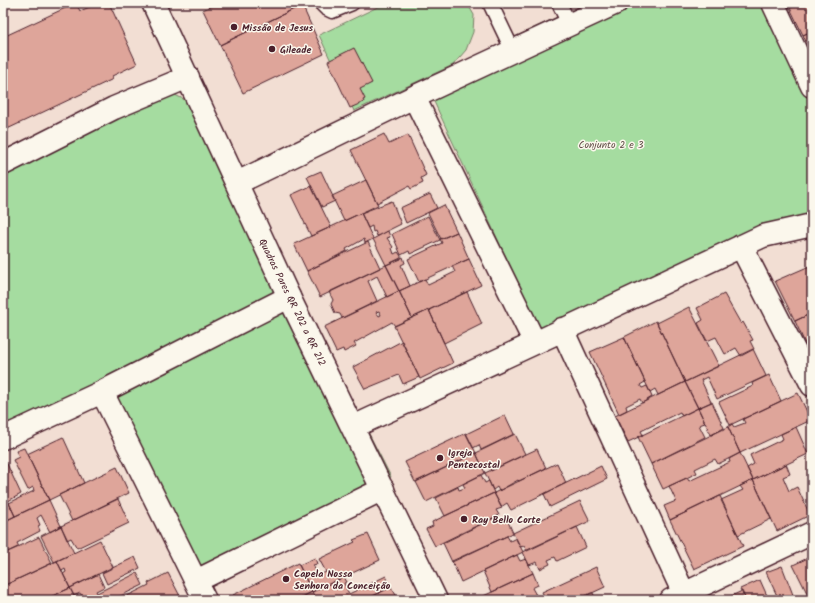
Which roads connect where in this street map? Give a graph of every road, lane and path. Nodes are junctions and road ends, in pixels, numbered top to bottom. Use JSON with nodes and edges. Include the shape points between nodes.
{"nodes":[{"id":1,"x":152,"y":3,"type":"edge"},
{"id":2,"x":321,"y":3,"type":"edge"},
{"id":3,"x":352,"y":3,"type":"edge"},
{"id":4,"x":490,"y":3,"type":"edge"},
{"id":5,"x":558,"y":3,"type":"edge"},
{"id":6,"x":616,"y":3,"type":"edge"},
{"id":7,"x":774,"y":3,"type":"edge"},
{"id":8,"x":570,"y":24,"type":"junction"},
{"id":9,"x":513,"y":51,"type":"junction"},
{"id":10,"x":188,"y":77,"type":"junction"},
{"id":11,"x":812,"y":86,"type":"edge"},
{"id":12,"x":414,"y":97,"type":"junction"},
{"id":13,"x":3,"y":164,"type":"edge"},
{"id":14,"x":237,"y":183,"type":"junction"},
{"id":15,"x":812,"y":225,"type":"edge"},
{"id":16,"x":741,"y":246,"type":"junction"},
{"id":17,"x":289,"y":297,"type":"junction"},
{"id":18,"x":562,"y":329,"type":"junction"},
{"id":19,"x":535,"y":343,"type":"junction"},
{"id":20,"x":812,"y":385,"type":"edge"},
{"id":21,"x":102,"y":392,"type":"junction"},
{"id":22,"x":353,"y":427,"type":"junction"},
{"id":23,"x":3,"y":438,"type":"edge"},
{"id":24,"x":383,"y":489,"type":"junction"},
{"id":25,"x":812,"y":533,"type":"edge"},
{"id":26,"x":201,"y":591,"type":"edge"},
{"id":27,"x":677,"y":597,"type":"edge"},
{"id":28,"x":436,"y":600,"type":"edge"}],
"edges":[{"from":1,"to":10,"type":"street","name":"Quadras Pares QR 202 a QR 212"},
{"from":2,"to":3,"type":"lane","via":[[332,11]]},
{"from":4,"to":9,"type":"lane"},
{"from":5,"to":8,"type":"lane"},
{"from":6,"to":8,"type":"street"},
{"from":7,"to":11,"type":"street"},
{"from":8,"to":9,"type":"street"},
{"from":9,"to":12,"type":"street"},
{"from":10,"to":13,"type":"street","via":[[114,108]]},
{"from":10,"to":14,"type":"street","name":"Quadras Pares QR 202 a QR 212"},
{"from":12,"to":14,"type":"street"},
{"from":12,"to":19,"type":"street"},
{"from":14,"to":17,"type":"street","name":"Quadras Pares QR 202 a QR 212"},
{"from":15,"to":16,"type":"street","via":[[763,236]]},
{"from":16,"to":18,"type":"street"},
{"from":16,"to":20,"type":"street"},
{"from":17,"to":21,"type":"street"},
{"from":17,"to":22,"type":"street","name":"Quadras Pares QR 202 a QR 212"},
{"from":18,"to":19,"type":"street"},
{"from":18,"to":27,"type":"street"},
{"from":19,"to":22,"type":"street"},
{"from":21,"to":23,"type":"street"},
{"from":21,"to":26,"type":"street"},
{"from":22,"to":24,"type":"street","name":"Quadras Pares QR 202 a QR 212"},
{"from":24,"to":26,"type":"street"},
{"from":24,"to":28,"type":"street","name":"Quadras Pares QR 202 a QR 212"},
{"from":25,"to":27,"type":"street"}]}
